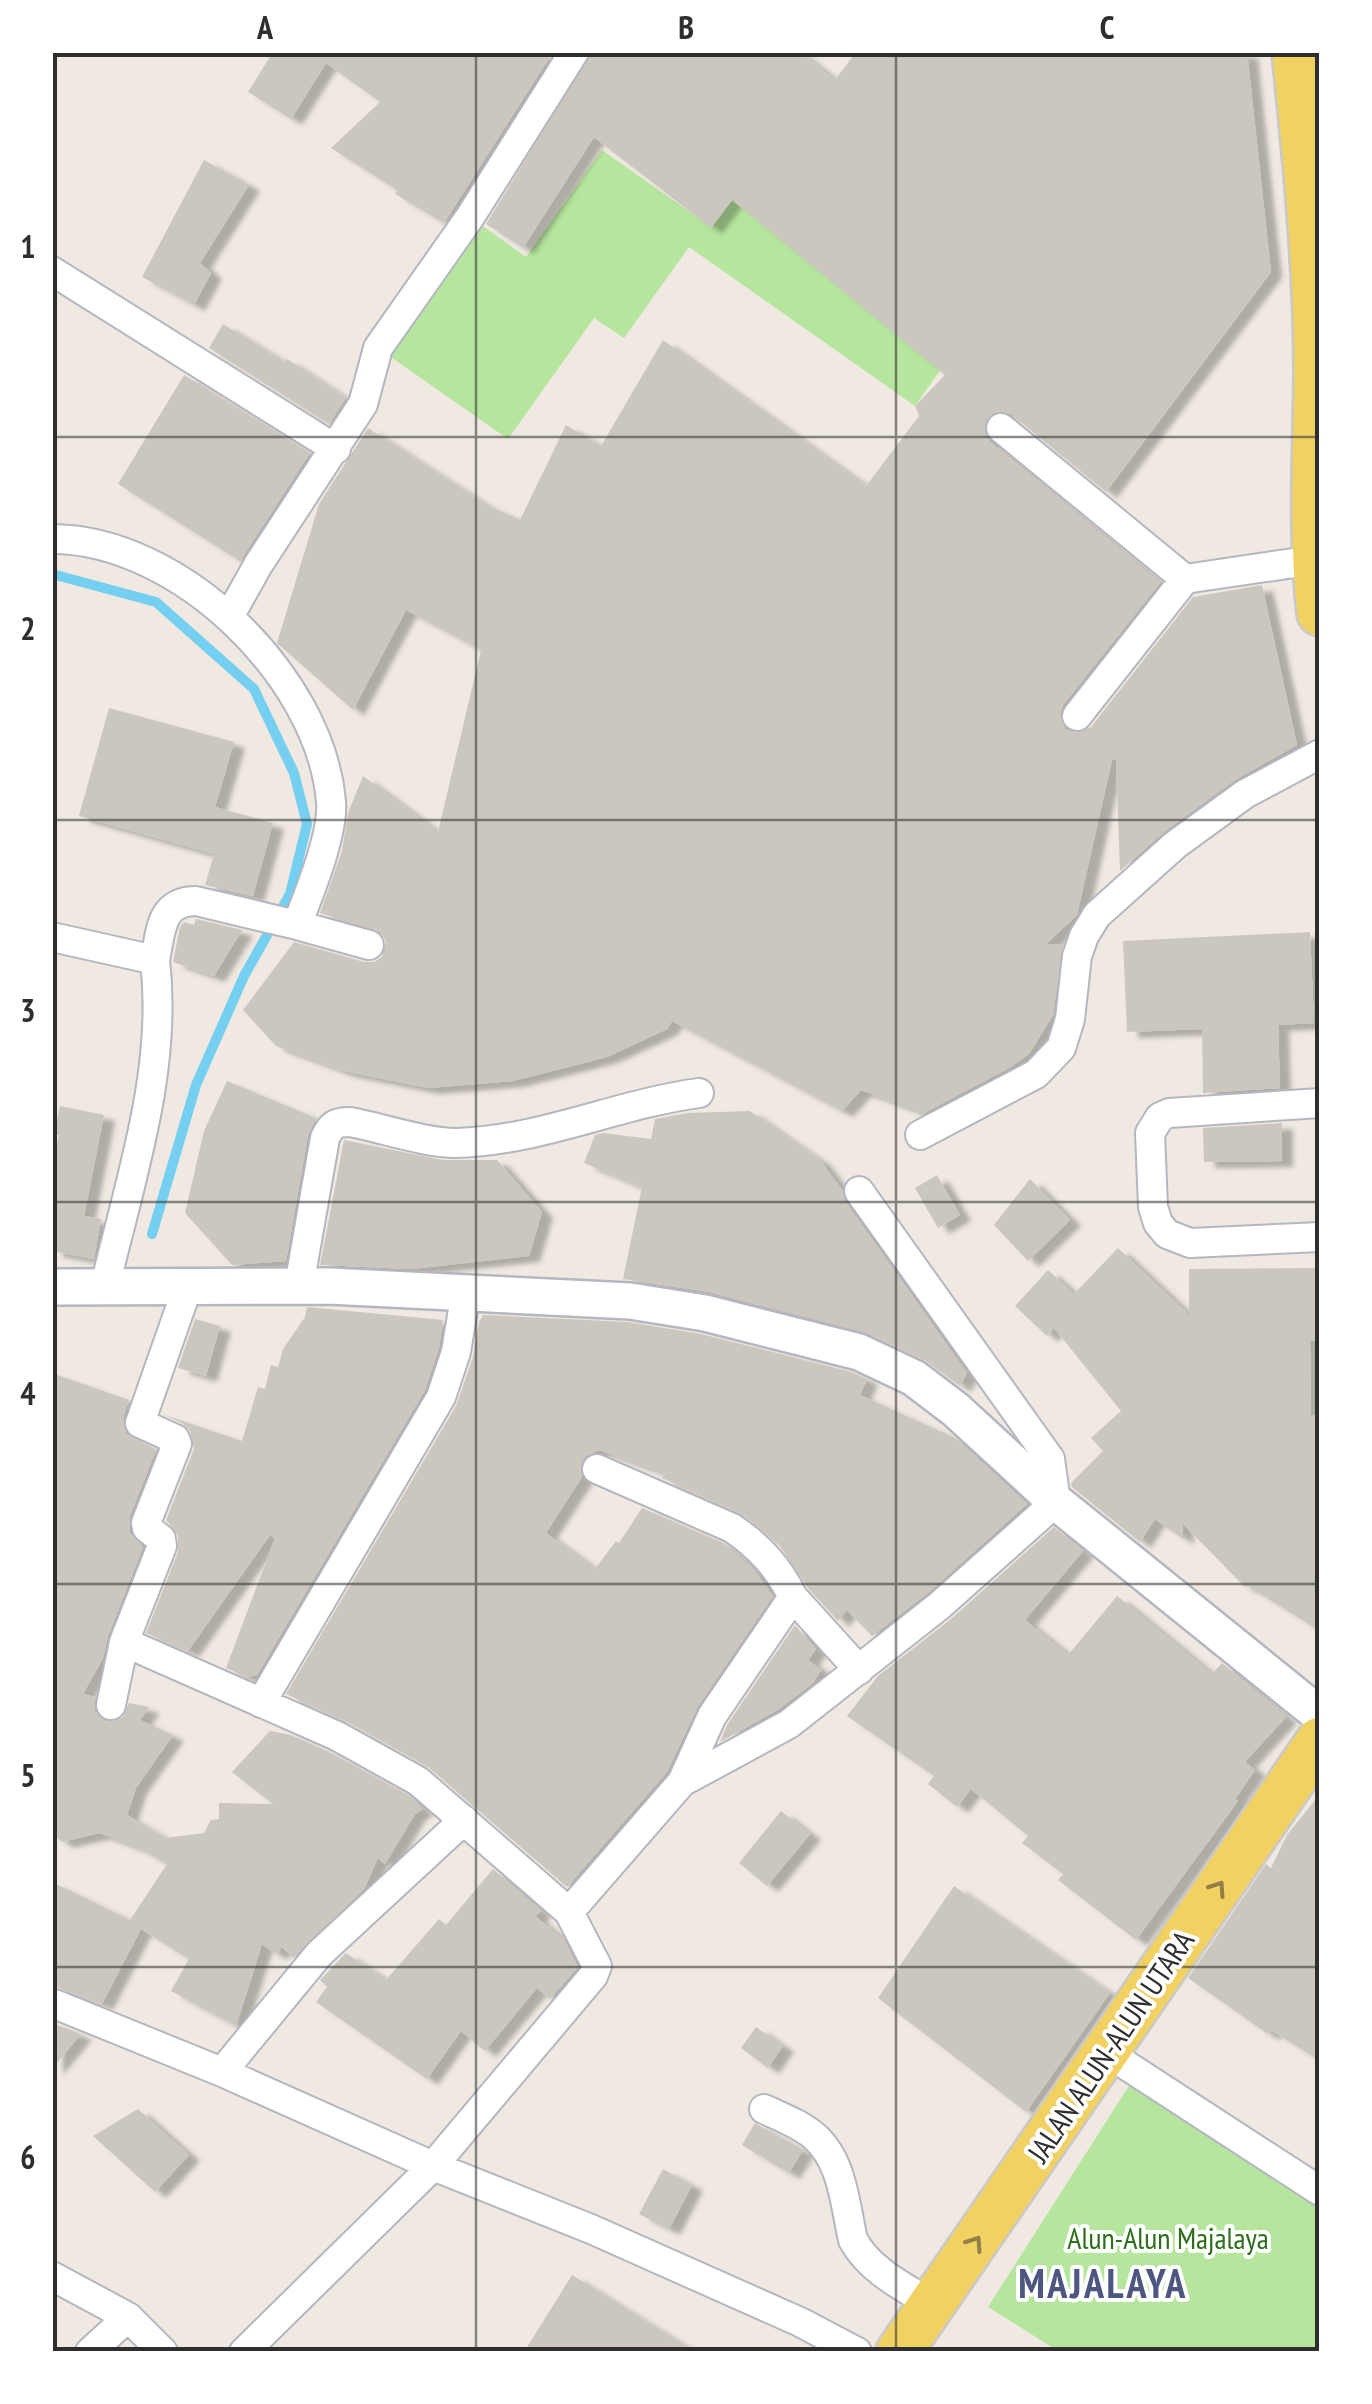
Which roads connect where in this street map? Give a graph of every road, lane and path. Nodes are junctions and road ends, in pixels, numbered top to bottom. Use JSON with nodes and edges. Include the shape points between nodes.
{"nodes":[{"id":1,"x":574,"y":52,"type":"edge"},
{"id":2,"x":1295,"y":52,"type":"edge"},
{"id":3,"x":1310,"y":100,"type":"edge"},
{"id":4,"x":1313,"y":189,"type":"edge"},
{"id":5,"x":52,"y":272,"type":"edge"},
{"id":6,"x":1002,"y":428,"type":"dead end"},
{"id":7,"x":336,"y":449,"type":"junction"},
{"id":8,"x":53,"y":540,"type":"edge"},
{"id":9,"x":1314,"y":560,"type":"junction"},
{"id":10,"x":1185,"y":579,"type":"junction"},
{"id":11,"x":1320,"y":613,"type":"edge"},
{"id":12,"x":229,"y":617,"type":"junction"},
{"id":13,"x":1077,"y":716,"type":"dead end"},
{"id":14,"x":1320,"y":754,"type":"edge"},
{"id":15,"x":293,"y":924,"type":"junction"},
{"id":16,"x":52,"y":937,"type":"edge"},
{"id":17,"x":369,"y":945,"type":"dead end"},
{"id":18,"x":156,"y":960,"type":"junction"},
{"id":19,"x":699,"y":1094,"type":"dead end"},
{"id":20,"x":1320,"y":1103,"type":"edge"},
{"id":21,"x":920,"y":1135,"type":"dead end"},
{"id":22,"x":859,"y":1191,"type":"dead end"},
{"id":23,"x":1320,"y":1237,"type":"edge"},
{"id":24,"x":52,"y":1286,"type":"edge"},
{"id":25,"x":105,"y":1286,"type":"junction"},
{"id":26,"x":188,"y":1286,"type":"junction"},
{"id":27,"x":298,"y":1286,"type":"junction"},
{"id":28,"x":466,"y":1292,"type":"junction"},
{"id":29,"x":597,"y":1469,"type":"dead end"},
{"id":30,"x":1056,"y":1502,"type":"junction"},
{"id":31,"x":792,"y":1597,"type":"junction"},
{"id":32,"x":124,"y":1642,"type":"junction"},
{"id":33,"x":859,"y":1670,"type":"junction"},
{"id":34,"x":261,"y":1702,"type":"junction"},
{"id":35,"x":111,"y":1705,"type":"dead end"},
{"id":36,"x":1320,"y":1715,"type":"edge"},
{"id":37,"x":1320,"y":1740,"type":"edge"},
{"id":38,"x":682,"y":1782,"type":"junction"},
{"id":39,"x":464,"y":1820,"type":"junction"},
{"id":40,"x":570,"y":1912,"type":"junction"},
{"id":41,"x":52,"y":2002,"type":"edge"},
{"id":42,"x":1106,"y":2052,"type":"junction"},
{"id":43,"x":222,"y":2072,"type":"junction"},
{"id":44,"x":764,"y":2108,"type":"dead end"},
{"id":45,"x":433,"y":2166,"type":"junction"},
{"id":46,"x":1320,"y":2191,"type":"edge"},
{"id":47,"x":52,"y":2276,"type":"edge"},
{"id":48,"x":933,"y":2305,"type":"junction"},
{"id":49,"x":128,"y":2317,"type":"junction"},
{"id":50,"x":90,"y":2352,"type":"edge"},
{"id":51,"x":164,"y":2352,"type":"edge"},
{"id":52,"x":244,"y":2352,"type":"edge"},
{"id":53,"x":857,"y":2352,"type":"edge"},
{"id":54,"x":898,"y":2352,"type":"edge"}],
"edges":[{"from":1,"to":7,"type":"street","via":[[378,348],[363,404]]},
{"from":2,"to":3,"type":"main road"},
{"from":3,"to":4,"type":"main road"},
{"from":4,"to":9,"type":"main road"},
{"from":5,"to":7,"type":"street"},
{"from":6,"to":10,"type":"street"},
{"from":7,"to":12,"type":"street"},
{"from":8,"to":12,"type":"street","via":[[120,550]]},
{"from":9,"to":10,"type":"street"},
{"from":9,"to":11,"type":"main road"},
{"from":10,"to":13,"type":"street"},
{"from":12,"to":15,"type":"street","via":[[258,645],[310,720],[325,761],[332,806],[319,864]]},
{"from":14,"to":21,"type":"street","via":[[1231,804],[1097,915],[1077,956],[1061,1048],[1036,1074]]},
{"from":15,"to":17,"type":"street"},
{"from":15,"to":18,"type":"street","via":[[184,901],[163,919]]},
{"from":16,"to":18,"type":"street"},
{"from":18,"to":25,"type":"street","via":[[157,1048]]},
{"from":19,"to":27,"type":"street","via":[[649,1100],[510,1138],[452,1143],[337,1122],[325,1138]]},
{"from":20,"to":23,"type":"street","via":[[1170,1113],[1150,1133],[1153,1207],[1167,1234],[1190,1244]]},
{"from":22,"to":30,"type":"street","via":[[1034,1434],[1050,1460]]},
{"from":24,"to":25,"type":"street"},
{"from":25,"to":26,"type":"street"},
{"from":26,"to":27,"type":"street"},
{"from":26,"to":32,"type":"street","via":[[140,1423],[177,1444],[146,1524],[162,1546]]},
{"from":27,"to":28,"type":"street"},
{"from":28,"to":30,"type":"street","via":[[630,1301],[858,1352],[914,1378]]},
{"from":28,"to":34,"type":"street","via":[[440,1397]]},
{"from":29,"to":31,"type":"street","via":[[741,1534],[771,1561]]},
{"from":30,"to":33,"type":"street"},
{"from":30,"to":36,"type":"street"},
{"from":31,"to":33,"type":"street"},
{"from":31,"to":38,"type":"street","via":[[712,1716]]},
{"from":32,"to":34,"type":"street"},
{"from":32,"to":35,"type":"street"},
{"from":33,"to":38,"type":"street","via":[[788,1724]]},
{"from":34,"to":39,"type":"street","via":[[418,1781]]},
{"from":42,"to":37,"type":"main road","name":"JALAN ALUN-ALUN UTARA","one_way":true},
{"from":38,"to":40,"type":"street"},
{"from":39,"to":40,"type":"street"},
{"from":39,"to":43,"type":"street","via":[[319,1954]]},
{"from":40,"to":45,"type":"street","via":[[595,1957],[593,1976]]},
{"from":41,"to":43,"type":"street"},
{"from":42,"to":46,"type":"street"},
{"from":48,"to":42,"type":"main road","name":"JALAN ALUN-ALUN UTARA","one_way":true},
{"from":43,"to":45,"type":"street"},
{"from":44,"to":48,"type":"street","via":[[828,2149],[858,2250]]},
{"from":45,"to":52,"type":"street"},
{"from":45,"to":53,"type":"street","via":[[591,2229]]},
{"from":47,"to":49,"type":"street"},
{"from":48,"to":54,"type":"main road","name":"JALAN ALUN-ALUN UTARA"},
{"from":49,"to":50,"type":"street"},
{"from":49,"to":51,"type":"street"}]}
